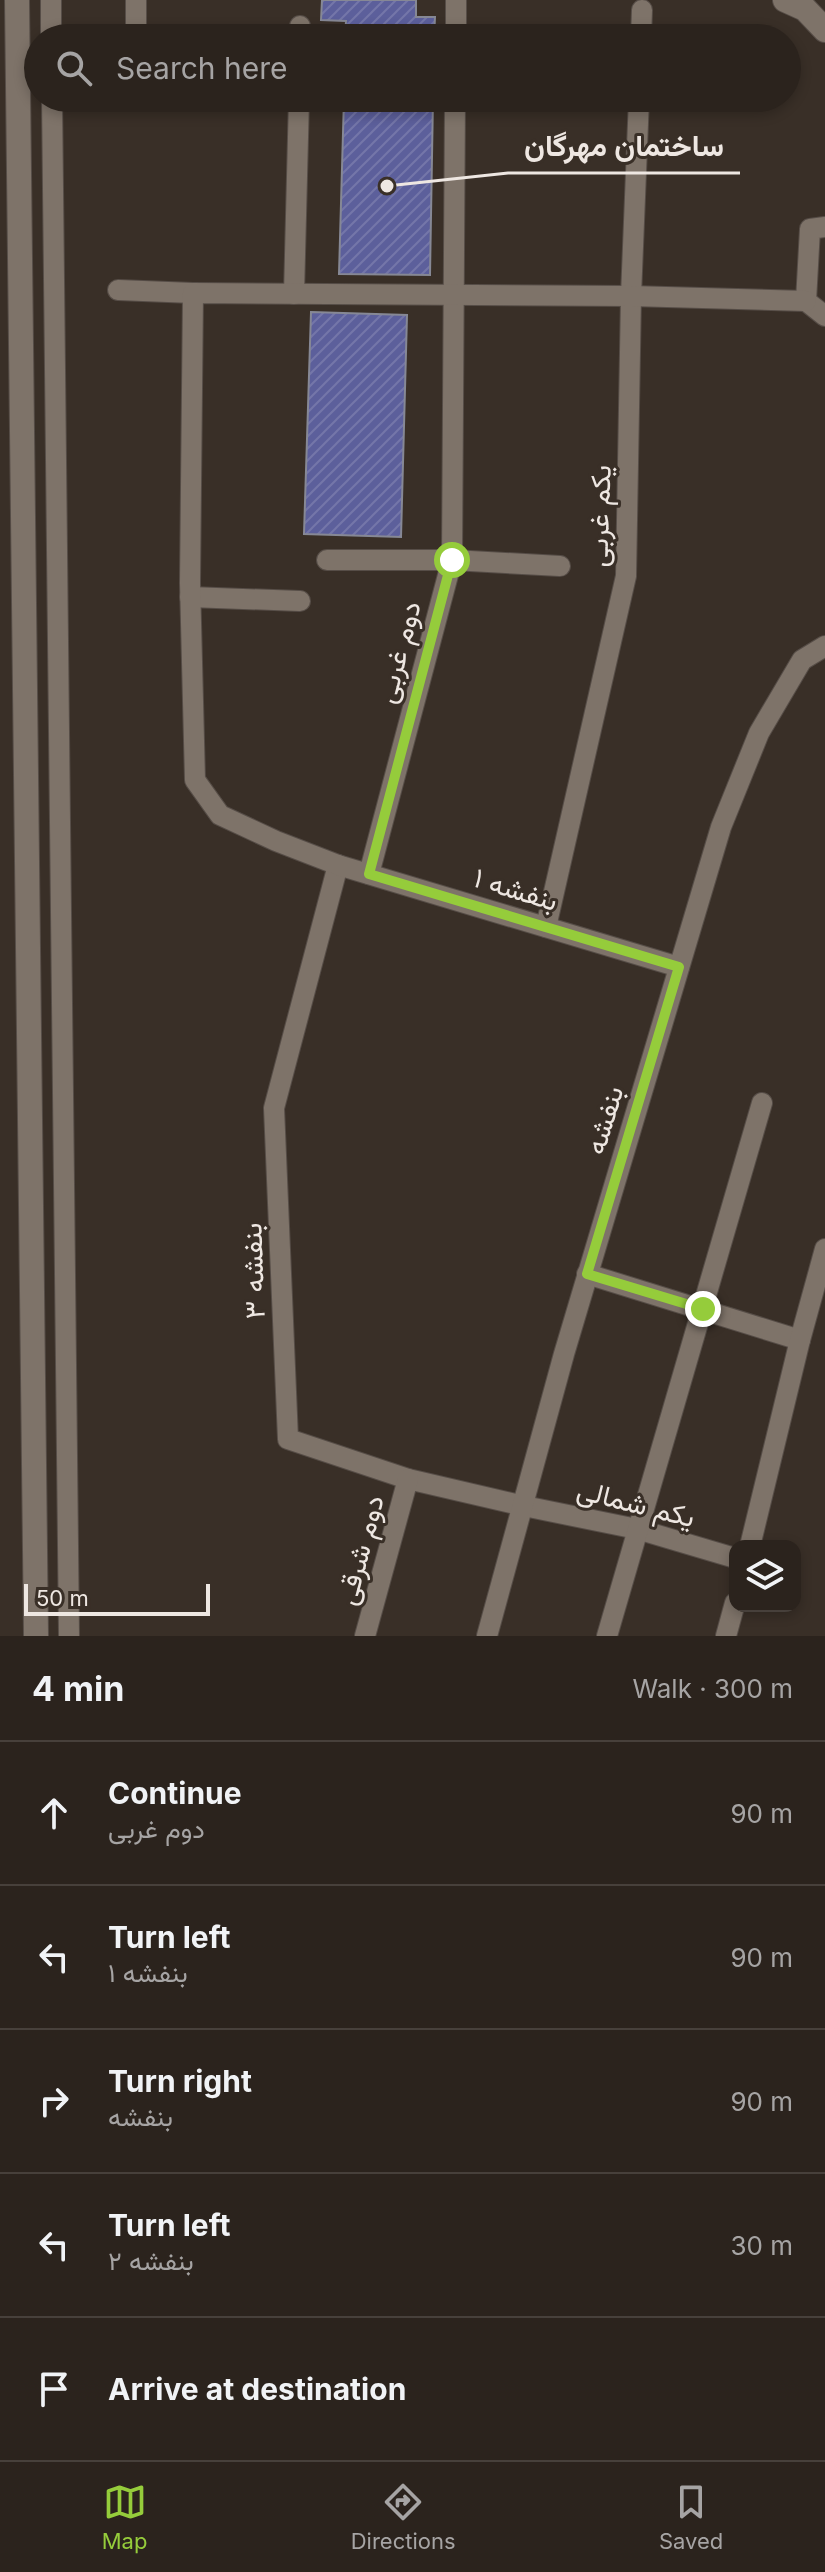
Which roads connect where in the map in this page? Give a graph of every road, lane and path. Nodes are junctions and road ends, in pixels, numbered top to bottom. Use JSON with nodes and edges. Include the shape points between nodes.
{"nodes":[{"id":1,"x":17,"y":0,"type":"edge"},
{"id":2,"x":51,"y":0,"type":"edge"},
{"id":3,"x":136,"y":0,"type":"edge"},
{"id":4,"x":456,"y":0,"type":"edge"},
{"id":5,"x":800,"y":3,"type":"edge"},
{"id":6,"x":642,"y":10,"type":"dead end"},
{"id":7,"x":51,"y":24,"type":"edge"},
{"id":8,"x":136,"y":24,"type":"edge"},
{"id":9,"x":456,"y":24,"type":"edge"},
{"id":10,"x":642,"y":24,"type":"edge"},
{"id":11,"x":825,"y":30,"type":"edge"},
{"id":12,"x":52,"y":112,"type":"edge"},
{"id":13,"x":299,"y":112,"type":"edge"},
{"id":14,"x":455,"y":112,"type":"edge"},
{"id":15,"x":638,"y":112,"type":"edge"},
{"id":16,"x":825,"y":227,"type":"edge"},
{"id":17,"x":118,"y":290,"type":"dead end"},
{"id":18,"x":193,"y":293,"type":"junction"},
{"id":19,"x":294,"y":294,"type":"junction"},
{"id":20,"x":453,"y":296,"type":"junction"},
{"id":21,"x":631,"y":296,"type":"junction"},
{"id":22,"x":806,"y":301,"type":"junction"},
{"id":23,"x":825,"y":316,"type":"edge"},
{"id":24,"x":327,"y":560,"type":"dead end"},
{"id":25,"x":452,"y":560,"type":"junction"},
{"id":26,"x":560,"y":566,"type":"dead end"},
{"id":27,"x":190,"y":597,"type":"junction"},
{"id":28,"x":300,"y":601,"type":"dead end"},
{"id":29,"x":825,"y":646,"type":"edge"},
{"id":30,"x":338,"y":865,"type":"junction"},
{"id":31,"x":369,"y":874,"type":"junction"},
{"id":32,"x":546,"y":927,"type":"junction"},
{"id":33,"x":679,"y":967,"type":"junction"},
{"id":34,"x":762,"y":1103,"type":"dead end"},
{"id":35,"x":825,"y":1249,"type":"edge"},
{"id":36,"x":587,"y":1274,"type":"junction"},
{"id":37,"x":703,"y":1309,"type":"junction"},
{"id":38,"x":800,"y":1340,"type":"junction"},
{"id":39,"x":408,"y":1479,"type":"junction"},
{"id":40,"x":524,"y":1506,"type":"junction"},
{"id":41,"x":637,"y":1529,"type":"junction"},
{"id":42,"x":751,"y":1540,"type":"edge"},
{"id":43,"x":729,"y":1556,"type":"edge"},
{"id":44,"x":733,"y":1612,"type":"edge"},
{"id":45,"x":36,"y":1636,"type":"edge"},
{"id":46,"x":69,"y":1636,"type":"edge"},
{"id":47,"x":365,"y":1636,"type":"edge"},
{"id":48,"x":487,"y":1636,"type":"edge"},
{"id":49,"x":607,"y":1636,"type":"edge"},
{"id":50,"x":726,"y":1636,"type":"edge"}],
"edges":[{"from":1,"to":45,"type":"street"},
{"from":2,"to":7,"type":"street"},
{"from":3,"to":8,"type":"street"},
{"from":4,"to":9,"type":"street"},
{"from":5,"to":11,"type":"street"},
{"from":6,"to":10,"type":"street"},
{"from":12,"to":46,"type":"street"},
{"from":13,"to":19,"type":"street"},
{"from":14,"to":20,"type":"street","name":"دوم غربی"},
{"from":15,"to":21,"type":"street","name":"یکم غربی"},
{"from":16,"to":22,"type":"street","via":[[810,229]]},
{"from":17,"to":18,"type":"street"},
{"from":18,"to":19,"type":"street"},
{"from":18,"to":27,"type":"street","name":"بنفشه ۱"},
{"from":19,"to":20,"type":"street"},
{"from":20,"to":21,"type":"street"},
{"from":20,"to":25,"type":"street","name":"دوم غربی"},
{"from":21,"to":22,"type":"street"},
{"from":21,"to":32,"type":"street","name":"یکم غربی","via":[[626,576]]},
{"from":22,"to":23,"type":"street"},
{"from":24,"to":25,"type":"street"},
{"from":25,"to":26,"type":"street"},
{"from":25,"to":31,"type":"street","name":"دوم غربی"},
{"from":27,"to":28,"type":"street"},
{"from":27,"to":30,"type":"street","name":"بنفشه ۱","via":[[195,780],[220,815]]},
{"from":29,"to":33,"type":"street","name":"بنفشه","via":[[802,660],[759,733],[721,827]]},
{"from":30,"to":31,"type":"street","name":"بنفشه ۱"},
{"from":30,"to":39,"type":"street","name":"بنفشه ۳","via":[[274,1108],[288,1439]]},
{"from":31,"to":32,"type":"street","name":"بنفشه ۱"},
{"from":32,"to":33,"type":"street","name":"بنفشه ۱"},
{"from":33,"to":36,"type":"street","name":"بنفشه"},
{"from":34,"to":37,"type":"street"},
{"from":35,"to":38,"type":"street"},
{"from":36,"to":37,"type":"street"},
{"from":36,"to":40,"type":"street","name":"بنفشه"},
{"from":37,"to":38,"type":"street"},
{"from":37,"to":41,"type":"street"},
{"from":38,"to":42,"type":"street"},
{"from":39,"to":40,"type":"street","name":"بنفشه ۳"},
{"from":39,"to":47,"type":"street","name":"دوم شرقی"},
{"from":40,"to":41,"type":"street","name":"یکم شمالی"},
{"from":40,"to":48,"type":"street","name":"بنفشه"},
{"from":41,"to":43,"type":"street","name":"یکم شمالی"},
{"from":41,"to":49,"type":"street"},
{"from":44,"to":50,"type":"street"}]}
